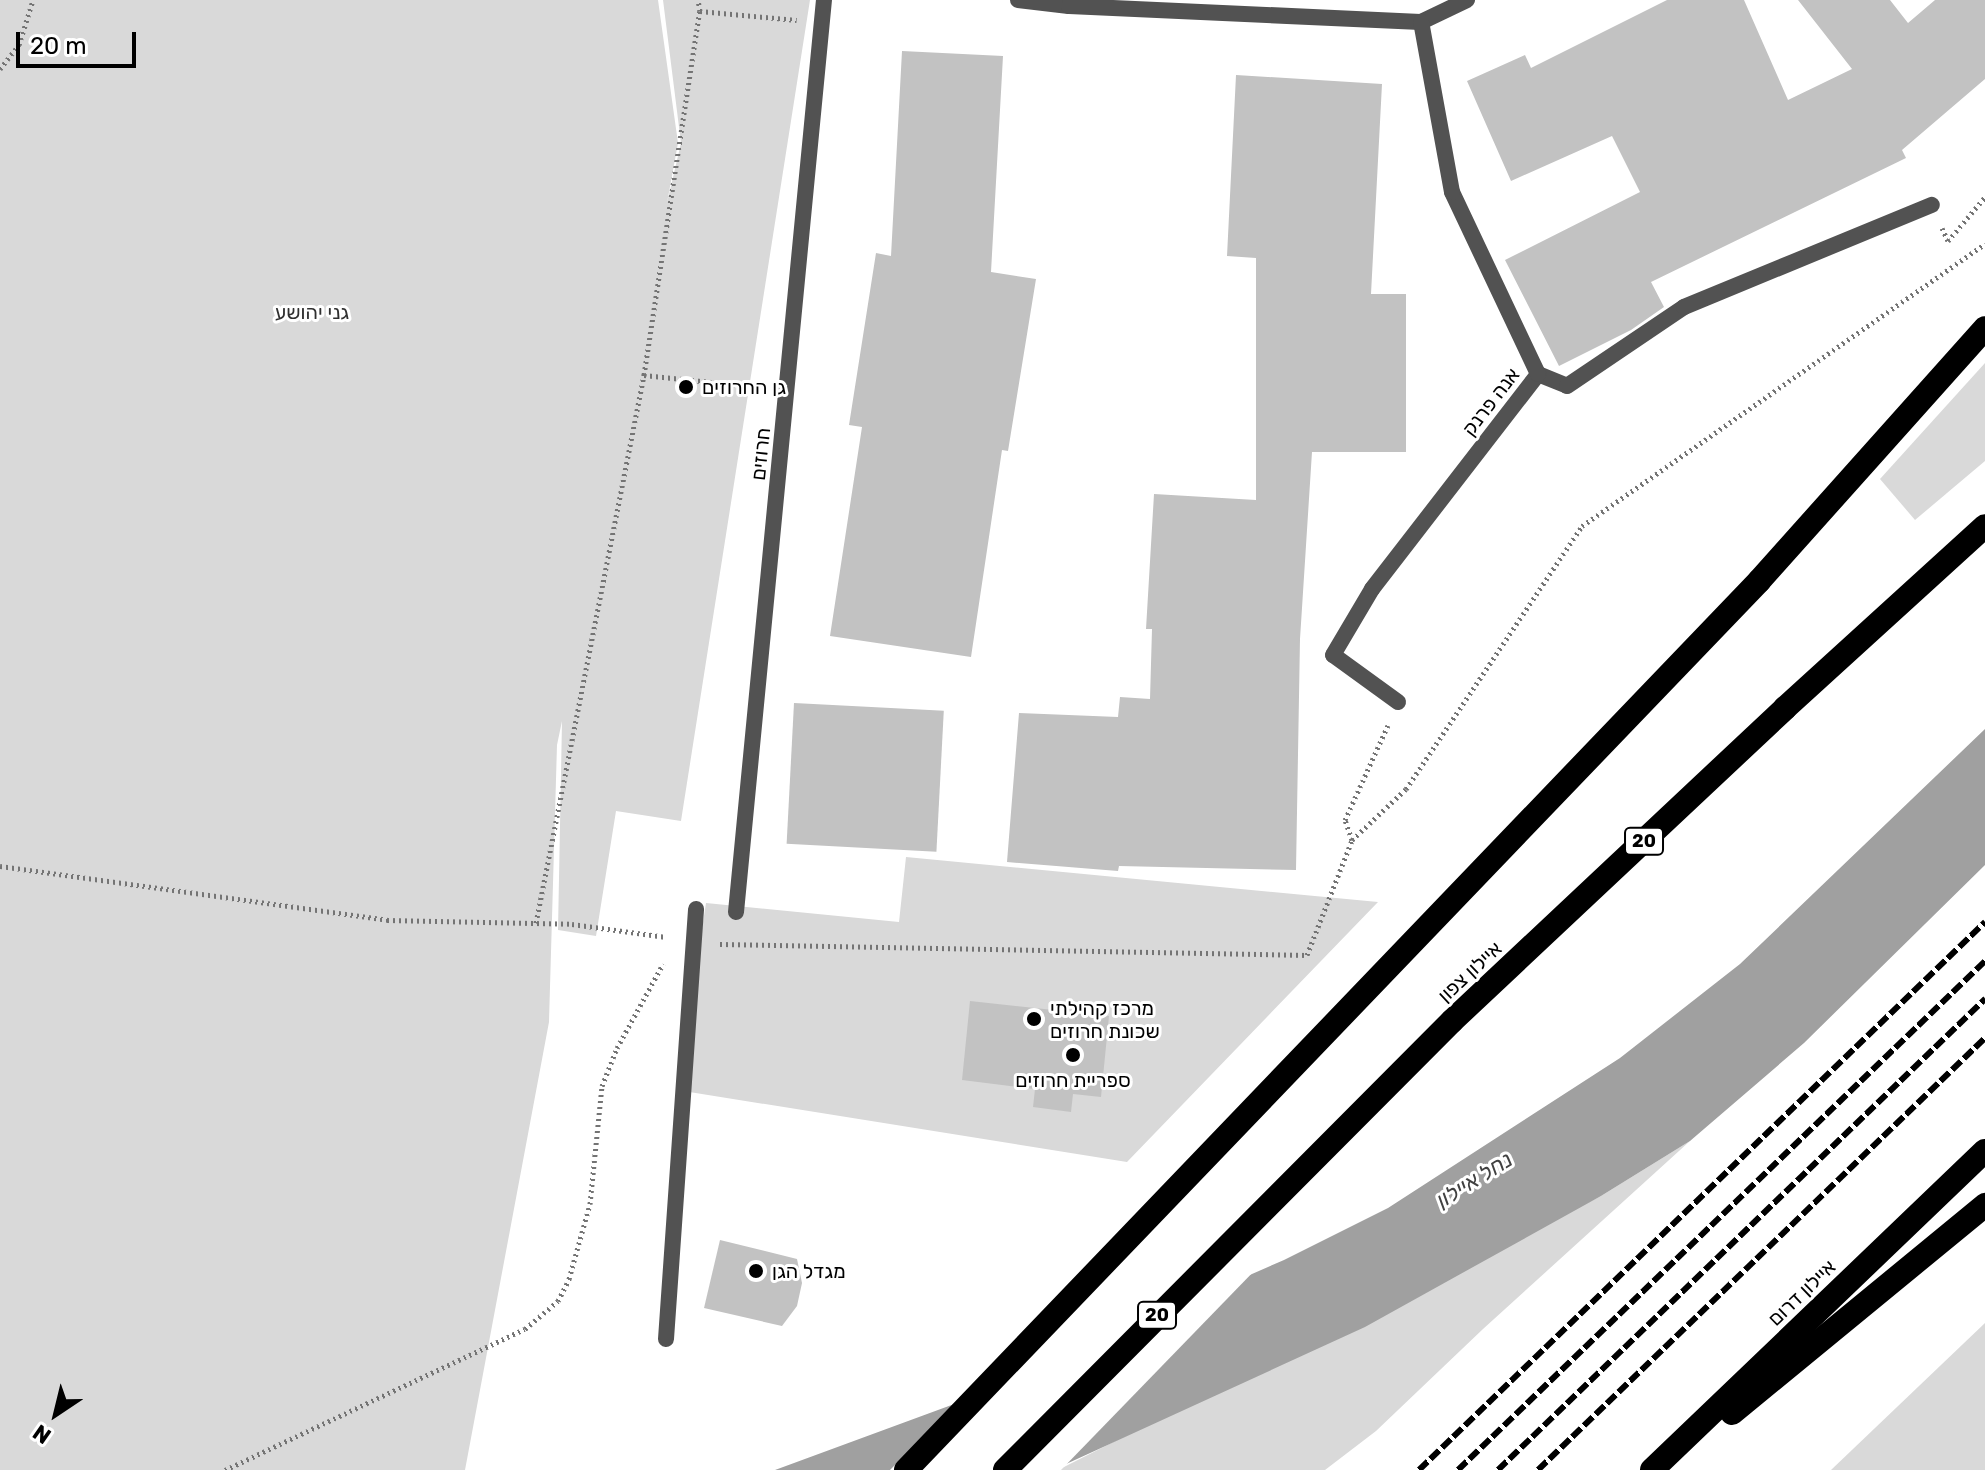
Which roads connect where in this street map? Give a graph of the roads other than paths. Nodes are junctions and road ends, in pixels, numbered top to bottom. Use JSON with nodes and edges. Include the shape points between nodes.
{"nodes":[{"id":1,"x":824,"y":0,"type":"edge"},
{"id":2,"x":1018,"y":0,"type":"edge"},
{"id":3,"x":1467,"y":0,"type":"edge"},
{"id":4,"x":1069,"y":3,"type":"edge"},
{"id":5,"x":1421,"y":22,"type":"junction"},
{"id":6,"x":1932,"y":205,"type":"dead end"},
{"id":7,"x":1985,"y":328,"type":"edge"},
{"id":8,"x":1538,"y":374,"type":"junction"},
{"id":9,"x":1985,"y":526,"type":"edge"},
{"id":10,"x":1398,"y":702,"type":"road end"},
{"id":11,"x":696,"y":909,"type":"dead end"},
{"id":12,"x":736,"y":912,"type":"dead end"},
{"id":13,"x":1985,"y":1151,"type":"edge"},
{"id":14,"x":1985,"y":1205,"type":"edge"},
{"id":15,"x":666,"y":1339,"type":"dead end"},
{"id":16,"x":906,"y":1470,"type":"edge"},
{"id":17,"x":1005,"y":1470,"type":"edge"},
{"id":18,"x":1652,"y":1470,"type":"edge"},
{"id":19,"x":1662,"y":1470,"type":"edge"}],
"edges":[{"from":1,"to":12,"type":"street","name":"חרוזים"},
{"from":2,"to":4,"type":"street"},
{"from":3,"to":5,"type":"street"},
{"from":4,"to":5,"type":"street"},
{"from":5,"to":8,"type":"street","name":"אנה פרנק","via":[[1452,192]]},
{"from":6,"to":8,"type":"street","via":[[1684,307],[1567,386]]},
{"from":7,"to":16,"type":"highway","via":[[1759,581]]},
{"from":8,"to":10,"type":"street","name":"אנה פרנק","via":[[1372,589],[1333,655]]},
{"from":9,"to":17,"type":"highway","name":"איילון צפון","number":"20","via":[[1452,1021]]},
{"from":11,"to":15,"type":"street","via":[[686,940]]},
{"from":13,"to":18,"type":"highway","name":"איילון דרום"},
{"from":14,"to":19,"type":"highway"}]}
